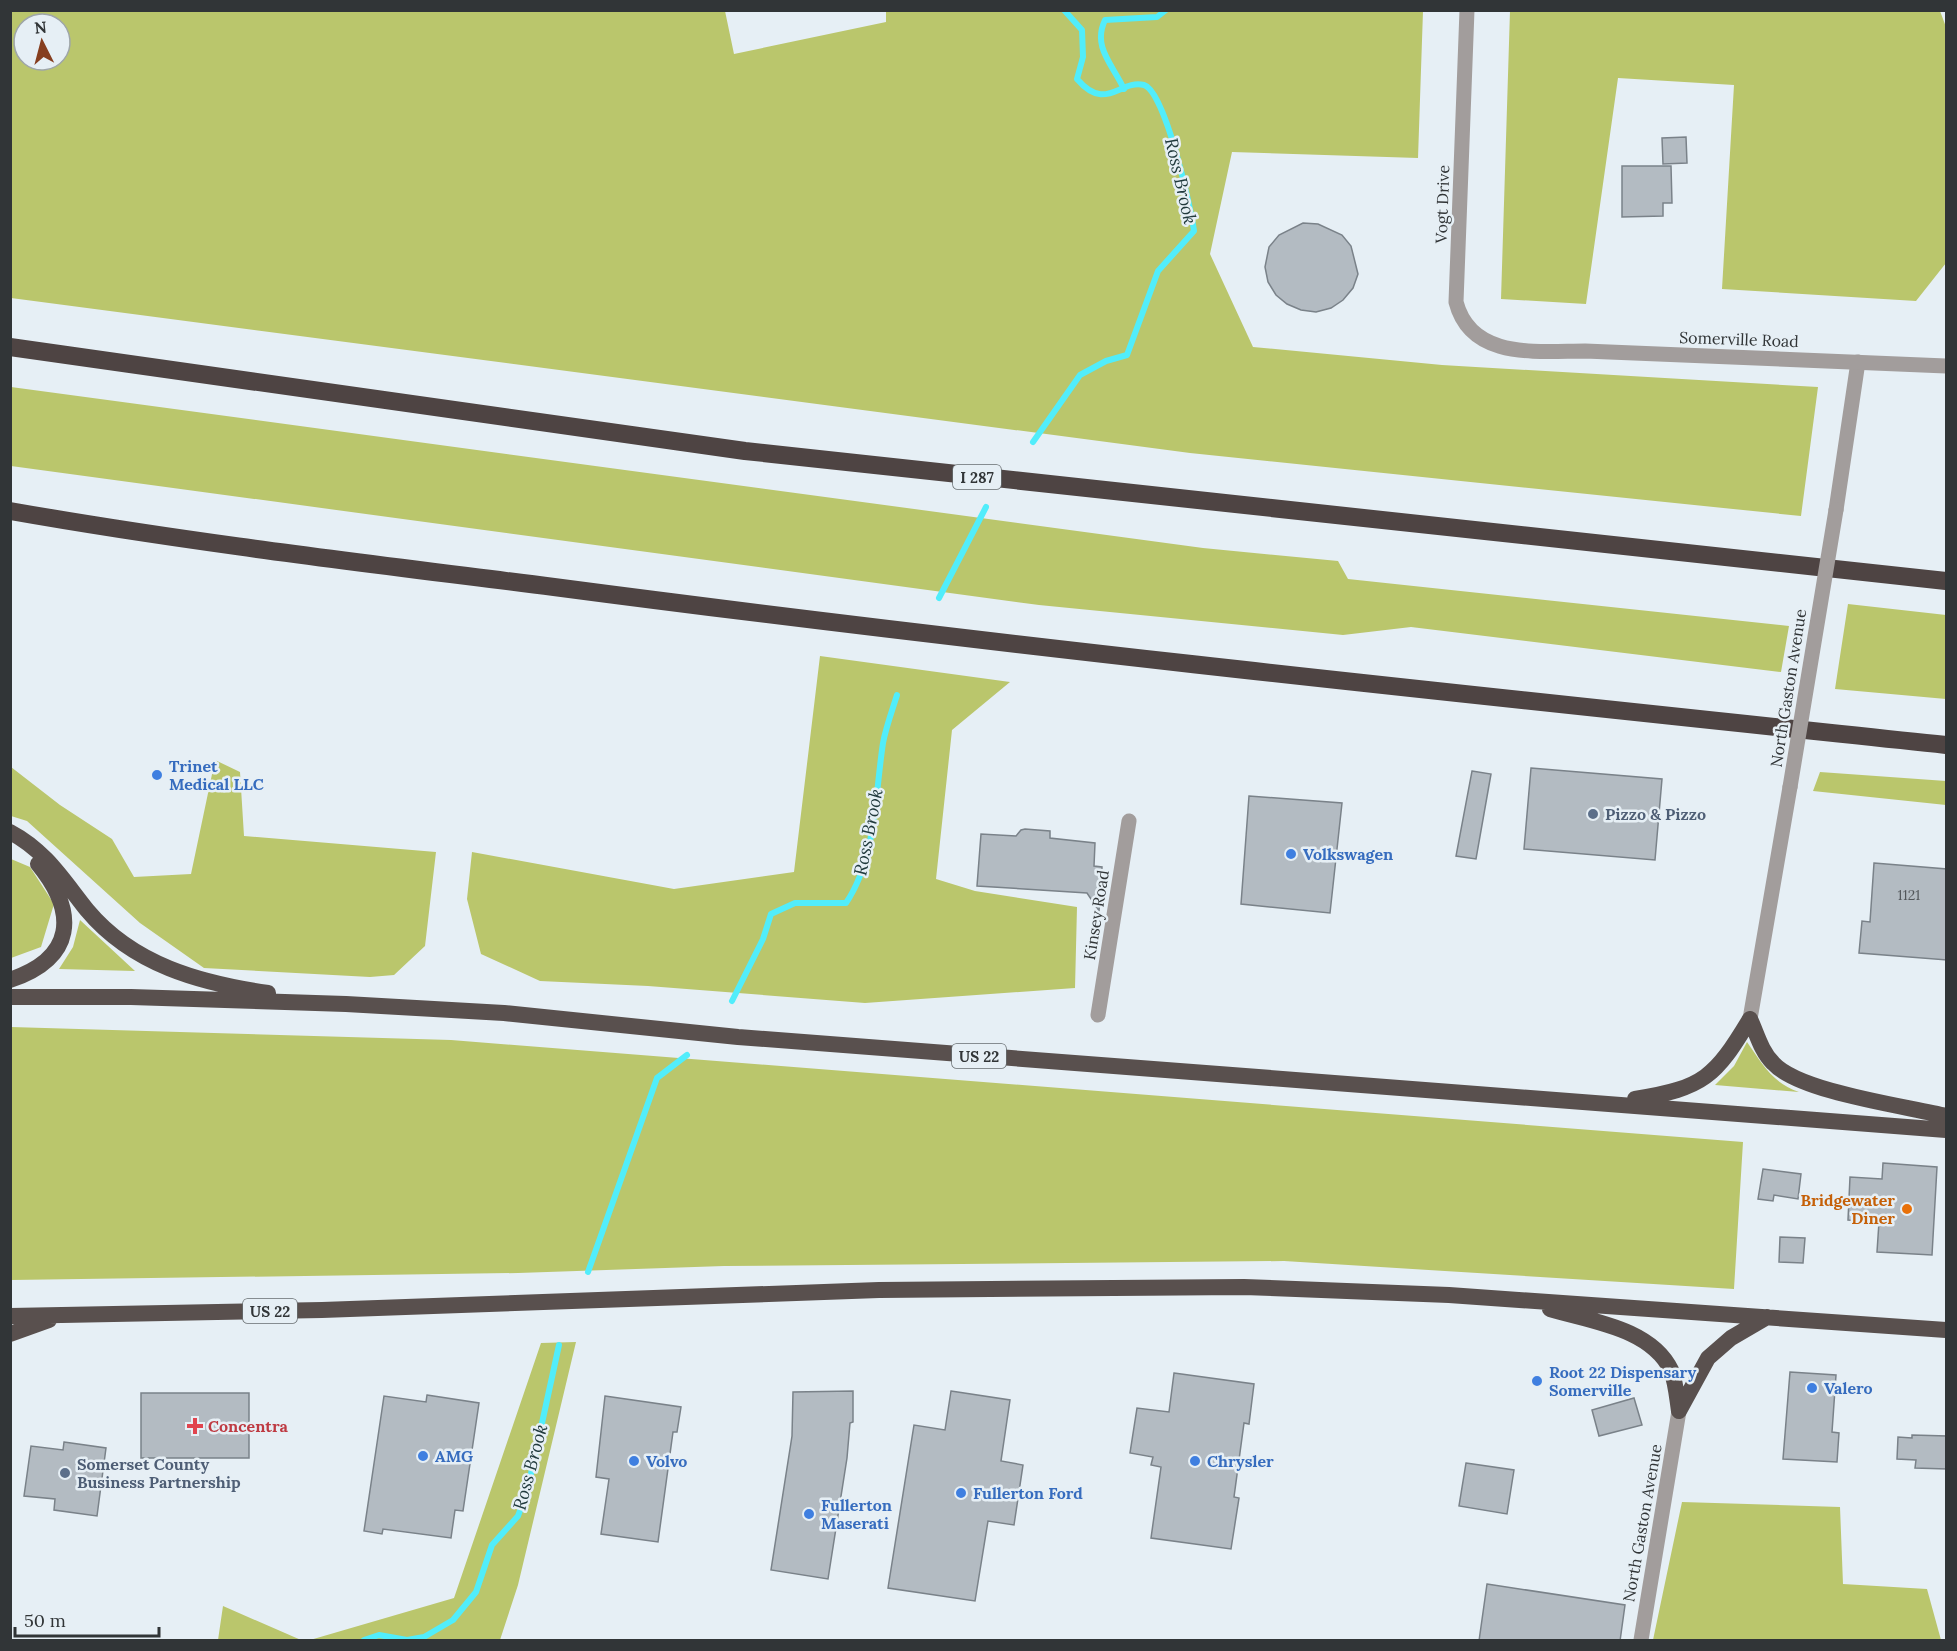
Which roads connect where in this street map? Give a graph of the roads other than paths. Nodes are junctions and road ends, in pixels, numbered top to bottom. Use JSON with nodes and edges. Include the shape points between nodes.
{"nodes":[{"id":1,"x":1467,"y":10,"type":"edge"},
{"id":2,"x":10,"y":347,"type":"edge"},
{"id":3,"x":1530,"y":351,"type":"joint"},
{"id":4,"x":1858,"y":362,"type":"junction"},
{"id":5,"x":1947,"y":366,"type":"edge"},
{"id":6,"x":10,"y":511,"type":"edge"},
{"id":7,"x":1947,"y":581,"type":"edge"},
{"id":8,"x":1947,"y":745,"type":"edge"},
{"id":9,"x":1129,"y":821,"type":"dead end"},
{"id":10,"x":10,"y":832,"type":"edge"},
{"id":11,"x":10,"y":845,"type":"edge"},
{"id":12,"x":10,"y":980,"type":"edge"},
{"id":13,"x":10,"y":997,"type":"edge"},
{"id":14,"x":346,"y":1004,"type":"junction"},
{"id":15,"x":1098,"y":1015,"type":"dead end"},
{"id":16,"x":1750,"y":1018,"type":"junction"},
{"id":17,"x":1606,"y":1103,"type":"junction"},
{"id":18,"x":1947,"y":1116,"type":"edge"},
{"id":19,"x":1947,"y":1130,"type":"edge"},
{"id":20,"x":1520,"y":1300,"type":"junction"},
{"id":21,"x":10,"y":1316,"type":"edge"},
{"id":22,"x":62,"y":1316,"type":"junction"},
{"id":23,"x":1767,"y":1317,"type":"junction"},
{"id":24,"x":1947,"y":1330,"type":"edge"},
{"id":25,"x":10,"y":1334,"type":"edge"},
{"id":26,"x":1679,"y":1411,"type":"junction"},
{"id":27,"x":1641,"y":1641,"type":"edge"}],
"edges":[{"from":1,"to":3,"type":"street","name":"Vogt Drive","via":[[1456,302],[1460,318],[1480,339],[1500,347]]},
{"from":2,"to":7,"type":"highway","number":"I 287","via":[[745,451]]},
{"from":3,"to":4,"type":"street","name":"Somerville Road"},
{"from":4,"to":5,"type":"street","name":"Somerville Road"},
{"from":4,"to":16,"type":"street","name":"North Gaston Avenue","bridge":true},
{"from":6,"to":8,"type":"highway","via":[[724,609],[1213,667]]},
{"from":9,"to":15,"type":"street","name":"Kinsey Road"},
{"from":10,"to":14,"type":"highway","via":[[52,863],[88,911],[140,956],[183,975],[217,983]]},
{"from":11,"to":12,"type":"highway","via":[[37,863],[59,895],[65,913],[57,949],[26,975]]},
{"from":13,"to":14,"type":"highway","number":"US 22"},
{"from":14,"to":17,"type":"highway","number":"US 22"},
{"from":16,"to":17,"type":"highway","via":[[1727,1057],[1699,1082],[1668,1094]]},
{"from":16,"to":18,"type":"highway","via":[[1767,1056],[1788,1076],[1826,1089]]},
{"from":17,"to":19,"type":"highway","number":"US 22"},
{"from":20,"to":22,"type":"highway","number":"US 22","via":[[1244,1287],[1033,1287]]},
{"from":20,"to":23,"type":"highway","number":"US 22"},
{"from":20,"to":26,"type":"highway","via":[[1621,1330],[1649,1344],[1671,1372]]},
{"from":21,"to":22,"type":"highway","number":"US 22"},
{"from":22,"to":25,"type":"highway"},
{"from":23,"to":24,"type":"highway","number":"US 22"},
{"from":23,"to":26,"type":"highway","via":[[1731,1338],[1708,1358]]},
{"from":26,"to":27,"type":"street","name":"North Gaston Avenue"}]}
